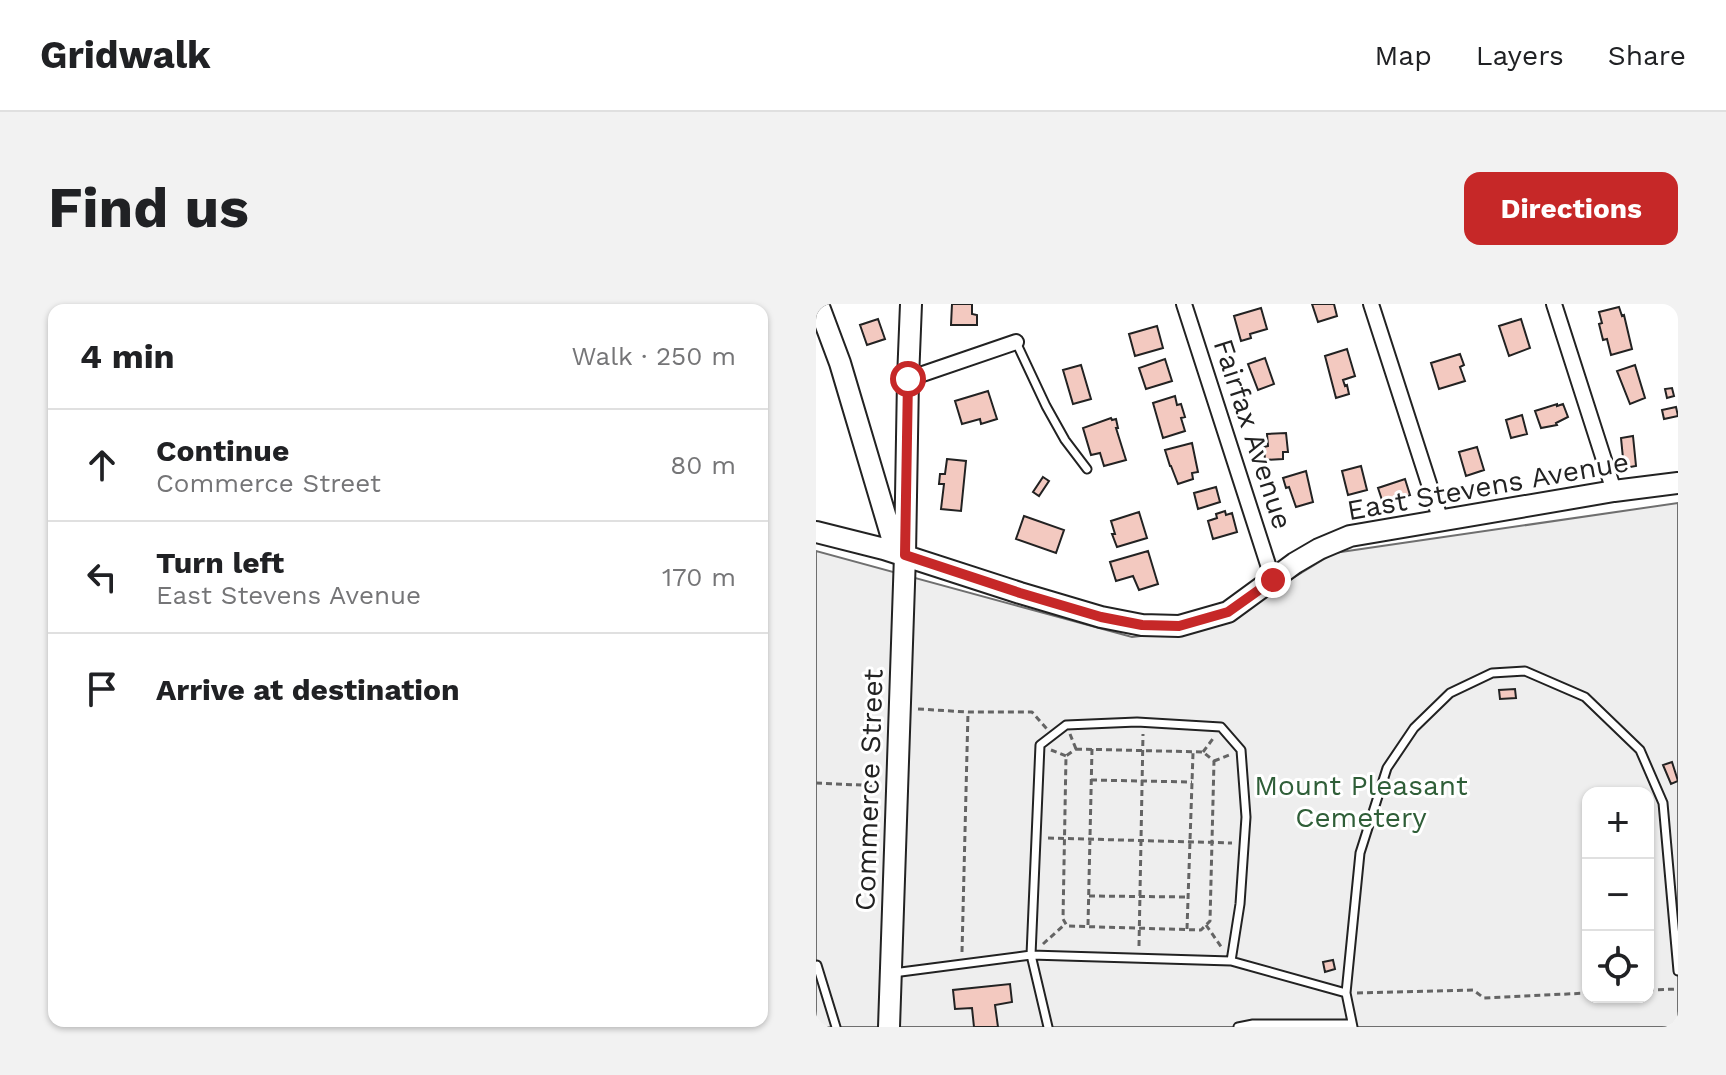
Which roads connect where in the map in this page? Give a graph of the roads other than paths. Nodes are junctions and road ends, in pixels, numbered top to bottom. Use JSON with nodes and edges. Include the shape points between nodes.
{"nodes":[{"id":1,"x":818,"y":304,"type":"edge"},
{"id":2,"x":911,"y":304,"type":"edge"},
{"id":3,"x":1184,"y":304,"type":"edge"},
{"id":4,"x":1371,"y":304,"type":"edge"},
{"id":5,"x":1554,"y":304,"type":"edge"},
{"id":6,"x":1016,"y":342,"type":"joint"},
{"id":7,"x":908,"y":379,"type":"junction"},
{"id":8,"x":1087,"y":469,"type":"dead end"},
{"id":9,"x":1678,"y":483,"type":"edge"},
{"id":10,"x":1614,"y":491,"type":"junction"},
{"id":11,"x":1441,"y":521,"type":"junction"},
{"id":12,"x":816,"y":532,"type":"edge"},
{"id":13,"x":905,"y":555,"type":"junction"},
{"id":14,"x":1273,"y":580,"type":"junction"},
{"id":15,"x":1031,"y":955,"type":"junction"},
{"id":16,"x":1231,"y":961,"type":"junction"},
{"id":17,"x":816,"y":965,"type":"edge"},
{"id":18,"x":1678,"y":971,"type":"edge"},
{"id":19,"x":891,"y":973,"type":"junction"},
{"id":20,"x":1346,"y":993,"type":"junction"},
{"id":21,"x":1353,"y":1026,"type":"edge"},
{"id":22,"x":836,"y":1027,"type":"edge"},
{"id":23,"x":889,"y":1027,"type":"edge"},
{"id":24,"x":1048,"y":1027,"type":"edge"},
{"id":25,"x":1238,"y":1027,"type":"edge"}],
"edges":[{"from":1,"to":13,"type":"street","name":"Commerce Street","via":[[892,538]]},
{"from":2,"to":7,"type":"street","name":"Commerce Street"},
{"from":3,"to":14,"type":"street","name":"Fairfax Avenue"},
{"from":4,"to":11,"type":"street"},
{"from":5,"to":10,"type":"street"},
{"from":6,"to":7,"type":"street"},
{"from":6,"to":8,"type":"lane","via":[[1065,440]]},
{"from":7,"to":13,"type":"street","name":"Commerce Street"},
{"from":9,"to":10,"type":"street","name":"East Stevens Avenue"},
{"from":10,"to":11,"type":"street","name":"East Stevens Avenue"},
{"from":11,"to":14,"type":"street","name":"East Stevens Avenue","via":[[1350,536],[1319,549]]},
{"from":12,"to":13,"type":"street","name":"East Stevens Avenue"},
{"from":13,"to":14,"type":"street","name":"East Stevens Avenue","via":[[1087,613],[1142,625],[1179,626],[1228,612]]},
{"from":13,"to":19,"type":"street","name":"Commerce Street"},
{"from":15,"to":16,"type":"lane"},
{"from":15,"to":16,"type":"lane","via":[[1040,745],[1066,725],[1144,722],[1221,727],[1241,750],[1246,817]]},
{"from":15,"to":19,"type":"lane"},
{"from":15,"to":24,"type":"lane"},
{"from":16,"to":20,"type":"lane"},
{"from":17,"to":22,"type":"lane"},
{"from":18,"to":20,"type":"lane","via":[[1663,803],[1640,750],[1585,697],[1525,671],[1492,673],[1450,693],[1414,728],[1387,768],[1360,853]]},
{"from":19,"to":23,"type":"street","name":"Commerce Street"},
{"from":20,"to":21,"type":"lane"},
{"from":21,"to":25,"type":"lane"}]}
